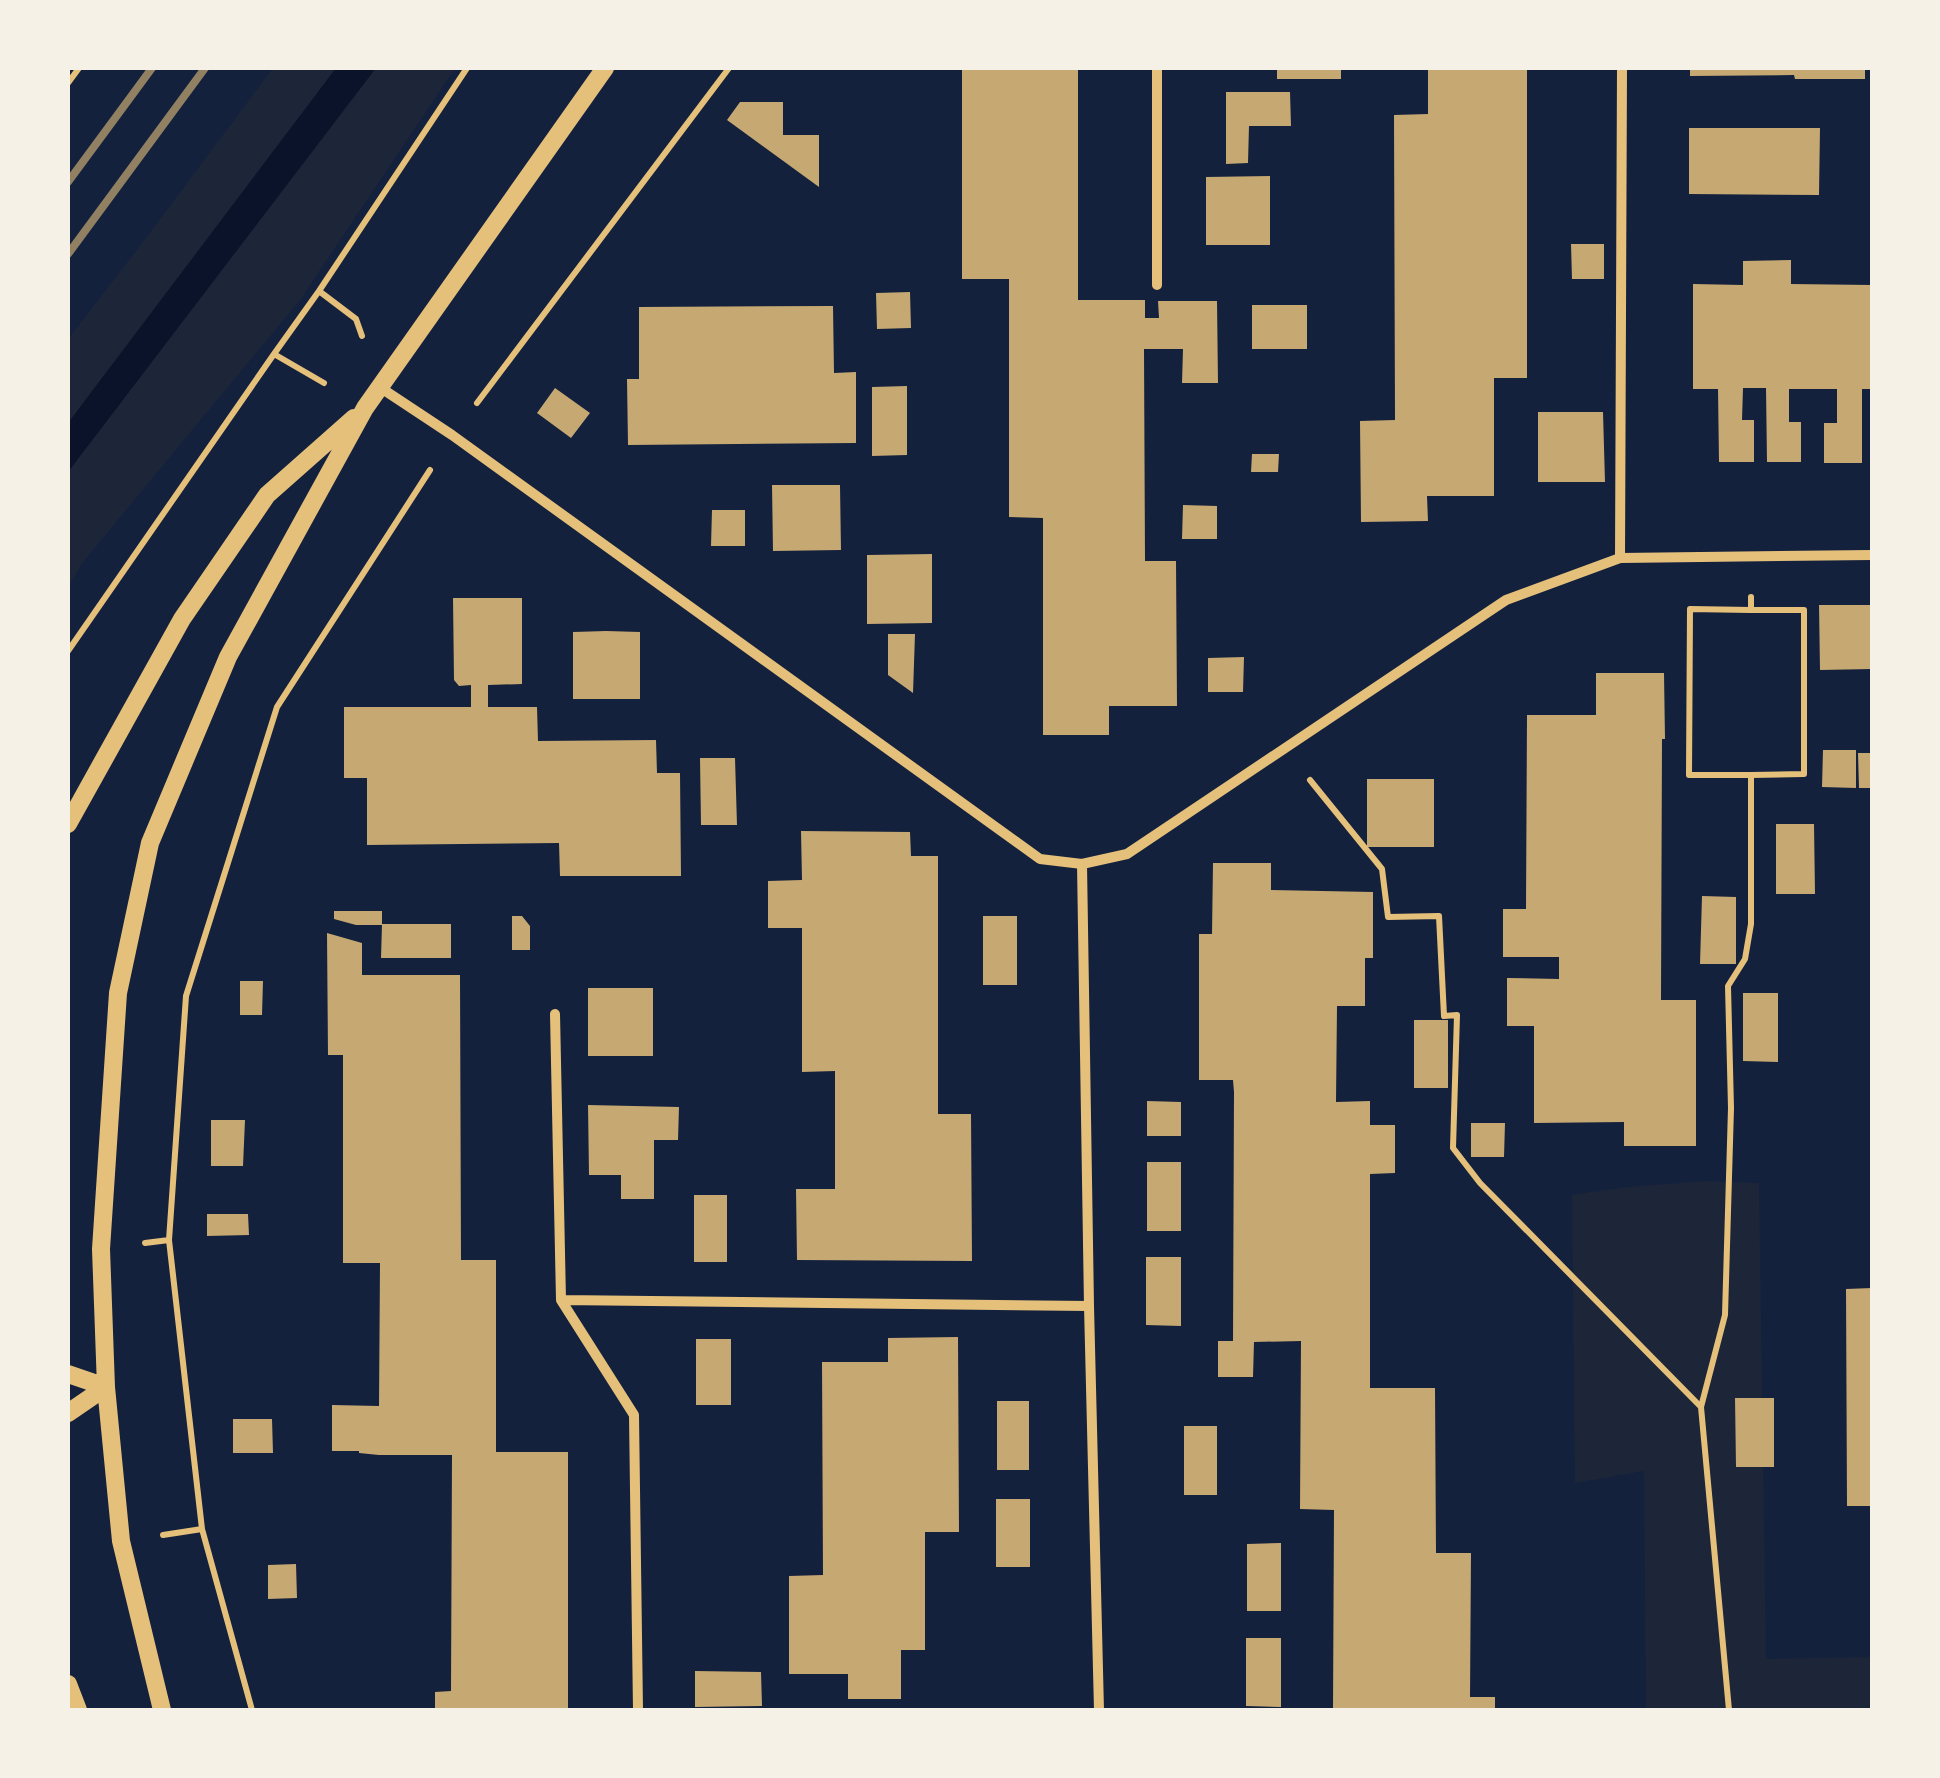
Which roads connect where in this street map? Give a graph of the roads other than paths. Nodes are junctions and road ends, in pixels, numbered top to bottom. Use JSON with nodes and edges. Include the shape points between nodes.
{"nodes":[{"id":1,"x":604,"y":68,"type":"edge"},
{"id":2,"x":1157,"y":68,"type":"edge"},
{"id":3,"x":1622,"y":68,"type":"edge"},
{"id":4,"x":1157,"y":285,"type":"dead end"},
{"id":5,"x":381,"y":388,"type":"junction"},
{"id":6,"x":366,"y":408,"type":"junction"},
{"id":7,"x":1872,"y":555,"type":"edge"},
{"id":8,"x":1620,"y":558,"type":"junction"},
{"id":9,"x":68,"y":824,"type":"edge"},
{"id":10,"x":1082,"y":864,"type":"junction"},
{"id":11,"x":556,"y":1014,"type":"dead end"},
{"id":12,"x":561,"y":1300,"type":"junction"},
{"id":13,"x":1089,"y":1306,"type":"junction"},
{"id":14,"x":68,"y":1374,"type":"edge"},
{"id":15,"x":106,"y":1387,"type":"junction"},
{"id":16,"x":68,"y":1413,"type":"edge"},
{"id":17,"x":68,"y":1684,"type":"edge"},
{"id":18,"x":78,"y":1710,"type":"edge"},
{"id":19,"x":162,"y":1710,"type":"edge"},
{"id":20,"x":638,"y":1710,"type":"edge"},
{"id":21,"x":1099,"y":1710,"type":"edge"}],
"edges":[{"from":1,"to":5,"type":"street"},
{"from":2,"to":4,"type":"street"},
{"from":3,"to":8,"type":"street"},
{"from":5,"to":6,"type":"street"},
{"from":5,"to":10,"type":"street","via":[[1040,858]]},
{"from":6,"to":9,"type":"street","via":[[267,495],[182,618]]},
{"from":6,"to":15,"type":"street","via":[[228,657],[150,843],[118,993],[101,1249]]},
{"from":7,"to":8,"type":"street"},
{"from":8,"to":10,"type":"street","via":[[1506,600],[1127,854]]},
{"from":10,"to":13,"type":"street"},
{"from":11,"to":12,"type":"street"},
{"from":12,"to":13,"type":"street"},
{"from":12,"to":20,"type":"street","via":[[634,1415]]},
{"from":13,"to":21,"type":"street"},
{"from":14,"to":15,"type":"street"},
{"from":15,"to":16,"type":"street"},
{"from":15,"to":19,"type":"street","via":[[121,1541]]},
{"from":17,"to":18,"type":"street"}]}
